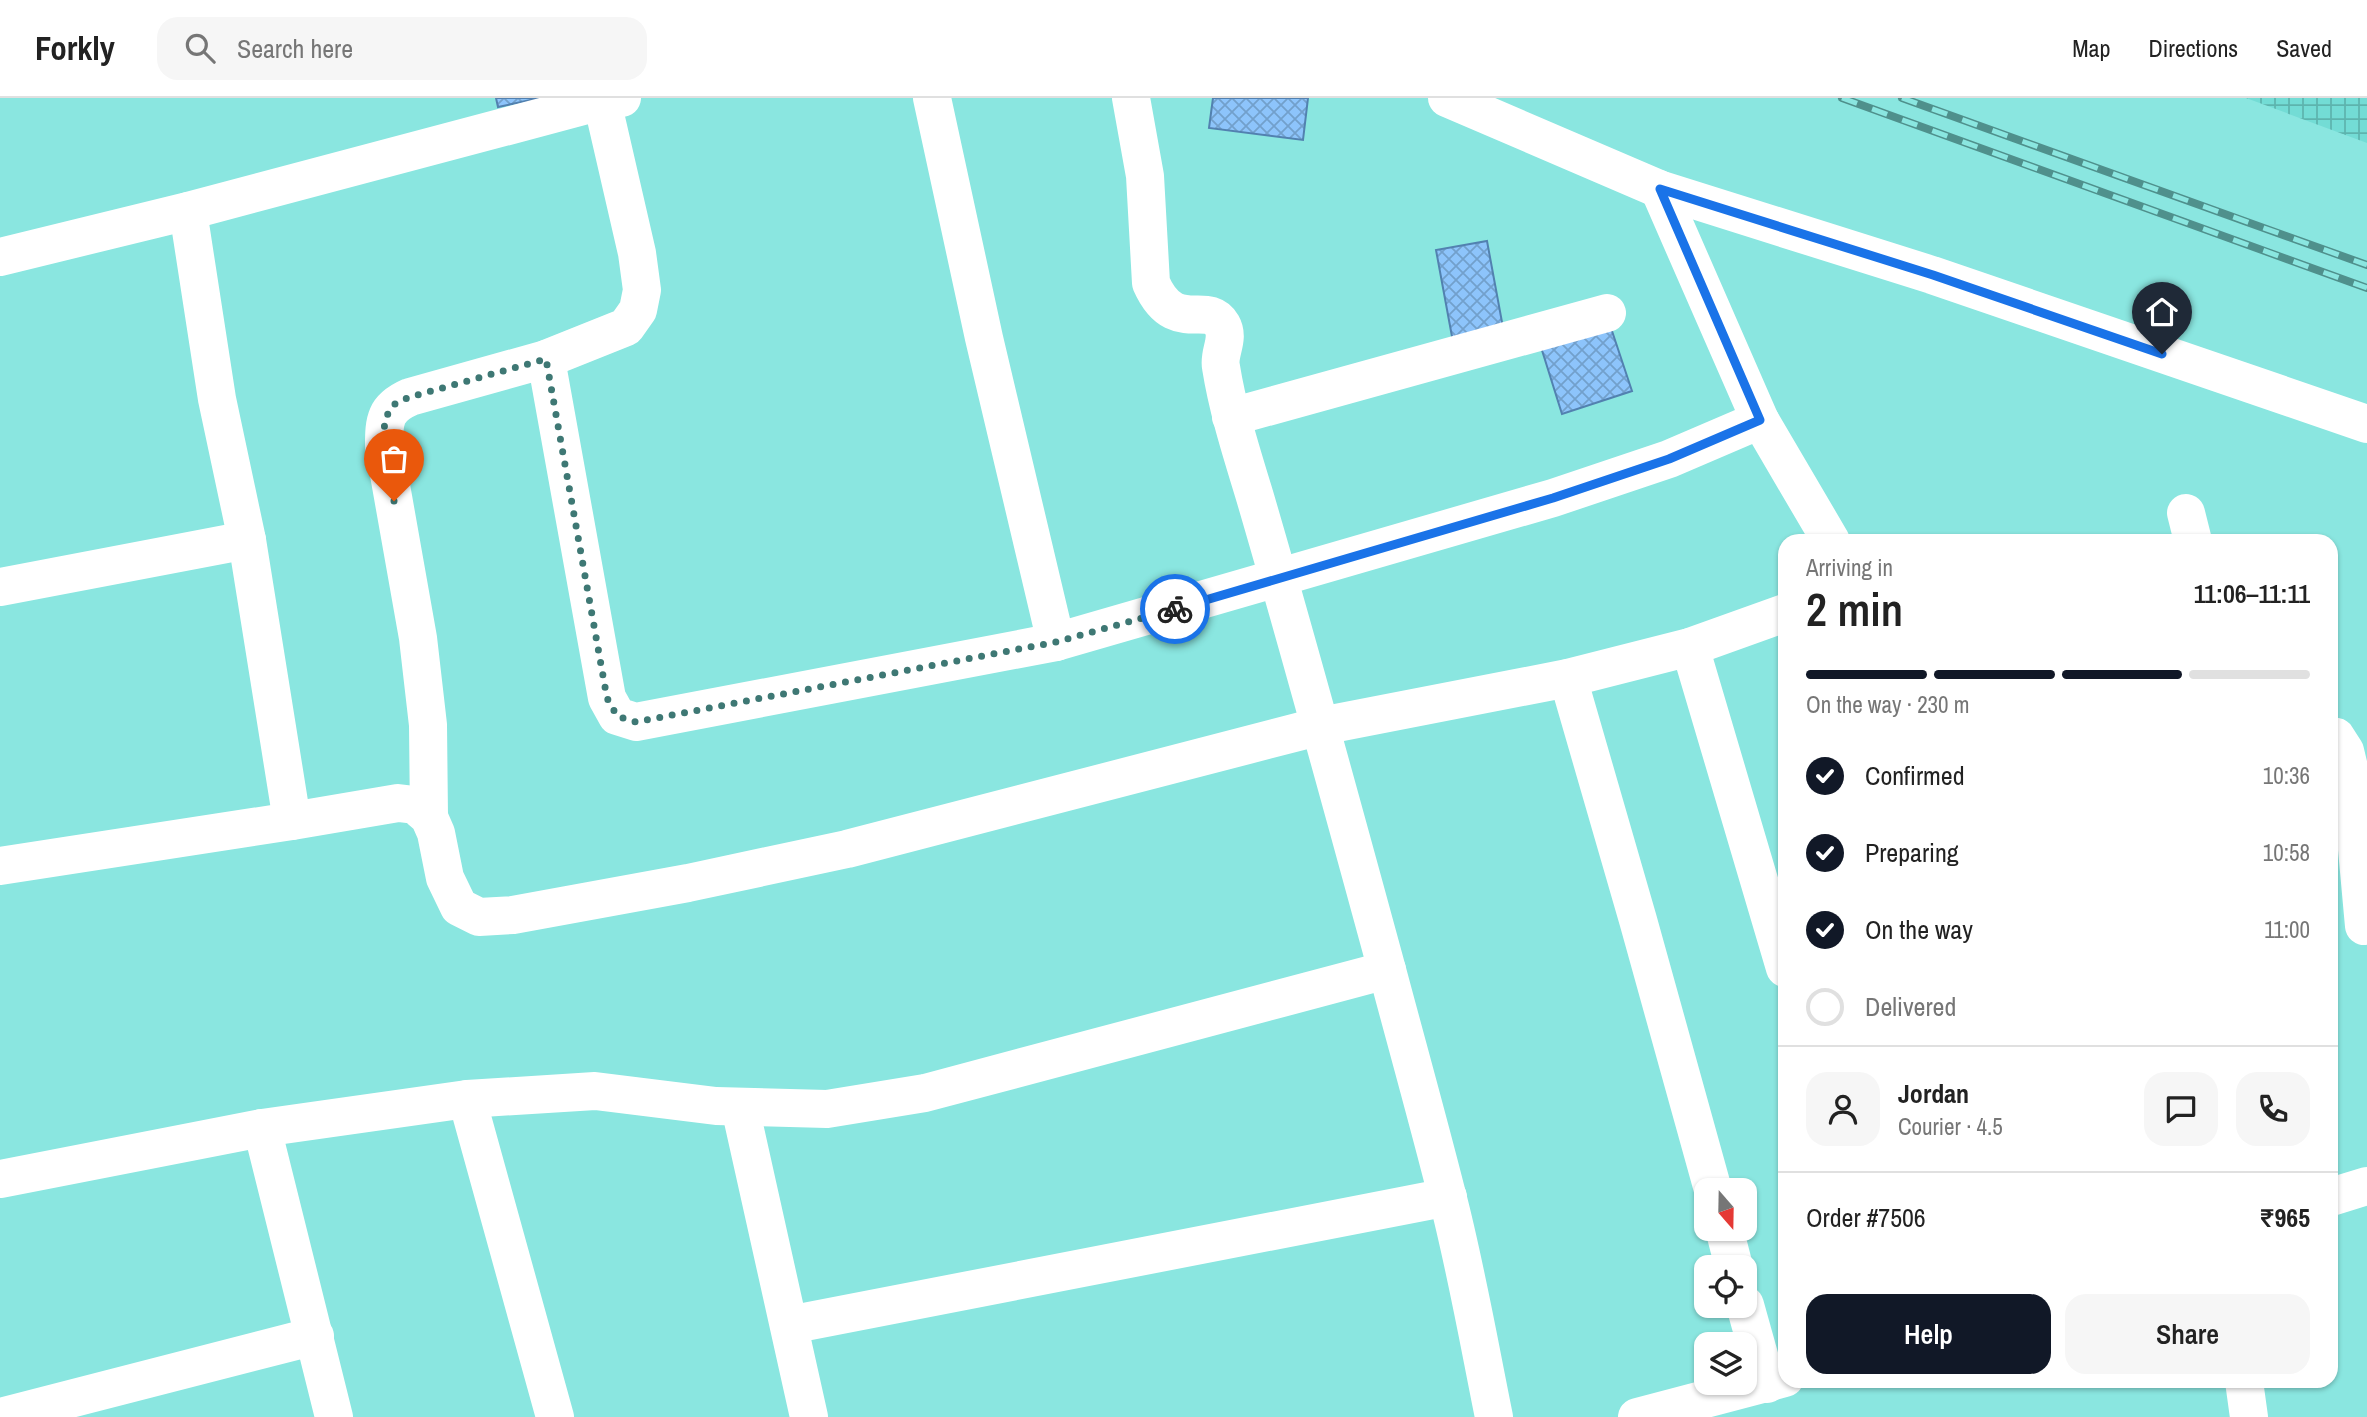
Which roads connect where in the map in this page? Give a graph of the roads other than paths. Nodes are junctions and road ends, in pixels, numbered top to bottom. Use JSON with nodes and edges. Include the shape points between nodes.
{"nodes":[{"id":1,"x":932,"y":98,"type":"edge"},
{"id":2,"x":1131,"y":98,"type":"edge"},
{"id":3,"x":1447,"y":98,"type":"edge"},
{"id":4,"x":612,"y":99,"type":"edge"},
{"id":5,"x":1660,"y":189,"type":"junction"},
{"id":6,"x":188,"y":211,"type":"junction"},
{"id":7,"x":0,"y":257,"type":"edge"},
{"id":8,"x":1607,"y":313,"type":"dead end"},
{"id":9,"x":546,"y":359,"type":"junction"},
{"id":10,"x":1231,"y":417,"type":"junction"},
{"id":11,"x":1760,"y":420,"type":"junction"},
{"id":12,"x":2367,"y":424,"type":"edge"},
{"id":13,"x":1827,"y":534,"type":"edge"},
{"id":14,"x":247,"y":540,"type":"junction"},
{"id":15,"x":1279,"y":579,"type":"junction"},
{"id":16,"x":0,"y":587,"type":"edge"},
{"id":17,"x":1778,"y":616,"type":"edge"},
{"id":18,"x":1056,"y":642,"type":"junction"},
{"id":19,"x":1690,"y":647,"type":"junction"},
{"id":20,"x":1568,"y":678,"type":"junction"},
{"id":21,"x":1321,"y":726,"type":"junction"},
{"id":22,"x":2338,"y":740,"type":"edge"},
{"id":23,"x":429,"y":817,"type":"junction"},
{"id":24,"x":292,"y":821,"type":"junction"},
{"id":25,"x":0,"y":866,"type":"edge"},
{"id":26,"x":2354,"y":929,"type":"edge"},
{"id":27,"x":1778,"y":944,"type":"edge"},
{"id":28,"x":1387,"y":970,"type":"junction"},
{"id":29,"x":467,"y":1099,"type":"junction"},
{"id":30,"x":740,"y":1107,"type":"junction"},
{"id":31,"x":262,"y":1128,"type":"junction"},
{"id":32,"x":1710,"y":1178,"type":"edge"},
{"id":33,"x":0,"y":1179,"type":"edge"},
{"id":34,"x":2367,"y":1186,"type":"edge"},
{"id":35,"x":2338,"y":1195,"type":"edge"},
{"id":36,"x":1448,"y":1197,"type":"junction"},
{"id":37,"x":1750,"y":1318,"type":"edge"},
{"id":38,"x":789,"y":1325,"type":"junction"},
{"id":39,"x":315,"y":1336,"type":"junction"},
{"id":40,"x":1776,"y":1381,"type":"edge"},
{"id":41,"x":2245,"y":1388,"type":"edge"},
{"id":42,"x":0,"y":1416,"type":"edge"},
{"id":43,"x":334,"y":1417,"type":"edge"},
{"id":44,"x":555,"y":1417,"type":"edge"},
{"id":45,"x":810,"y":1417,"type":"edge"},
{"id":46,"x":1494,"y":1417,"type":"edge"},
{"id":47,"x":1637,"y":1417,"type":"edge"},
{"id":48,"x":2249,"y":1417,"type":"edge"}],
"edges":[{"from":1,"to":18,"type":"street"},
{"from":2,"to":10,"type":"street","via":[[1145,176],[1151,283],[1169,310],[1182,316],[1212,316],[1222,324],[1226,336],[1220,362]]},
{"from":3,"to":5,"type":"street"},
{"from":4,"to":6,"type":"street"},
{"from":4,"to":9,"type":"street","via":[[642,290],[638,310],[626,327]]},
{"from":5,"to":11,"type":"street"},
{"from":5,"to":12,"type":"street","via":[[1933,275]]},
{"from":6,"to":7,"type":"street"},
{"from":6,"to":14,"type":"street","via":[[217,399]]},
{"from":8,"to":10,"type":"street"},
{"from":9,"to":18,"type":"street","via":[[603,678],[617,716],[636,722]]},
{"from":9,"to":23,"type":"street","via":[[410,397],[395,404],[384,422],[384,446],[427,713]]},
{"from":10,"to":15,"type":"street"},
{"from":11,"to":13,"type":"street"},
{"from":11,"to":15,"type":"street","via":[[1669,459],[1553,498]]},
{"from":14,"to":16,"type":"street"},
{"from":14,"to":24,"type":"street"},
{"from":15,"to":18,"type":"street"},
{"from":15,"to":21,"type":"street"},
{"from":17,"to":19,"type":"street"},
{"from":19,"to":20,"type":"street"},
{"from":19,"to":27,"type":"street"},
{"from":20,"to":21,"type":"street"},
{"from":20,"to":32,"type":"street"},
{"from":21,"to":23,"type":"street","via":[[847,849],[513,915],[479,918],[458,907]]},
{"from":21,"to":28,"type":"street"},
{"from":22,"to":26,"type":"street","via":[[2350,772]]},
{"from":23,"to":24,"type":"street","via":[[415,805],[398,803]]},
{"from":24,"to":25,"type":"street"},
{"from":28,"to":30,"type":"street","via":[[925,1093],[827,1109]]},
{"from":28,"to":36,"type":"street"},
{"from":29,"to":30,"type":"street","via":[[595,1091]]},
{"from":29,"to":31,"type":"street"},
{"from":29,"to":44,"type":"street"},
{"from":30,"to":38,"type":"street"},
{"from":31,"to":33,"type":"street"},
{"from":31,"to":39,"type":"street"},
{"from":34,"to":35,"type":"street"},
{"from":36,"to":38,"type":"street"},
{"from":36,"to":46,"type":"street"},
{"from":37,"to":40,"type":"street"},
{"from":38,"to":45,"type":"street"},
{"from":39,"to":42,"type":"street"},
{"from":39,"to":43,"type":"street"},
{"from":40,"to":47,"type":"street"},
{"from":41,"to":48,"type":"street"}]}
